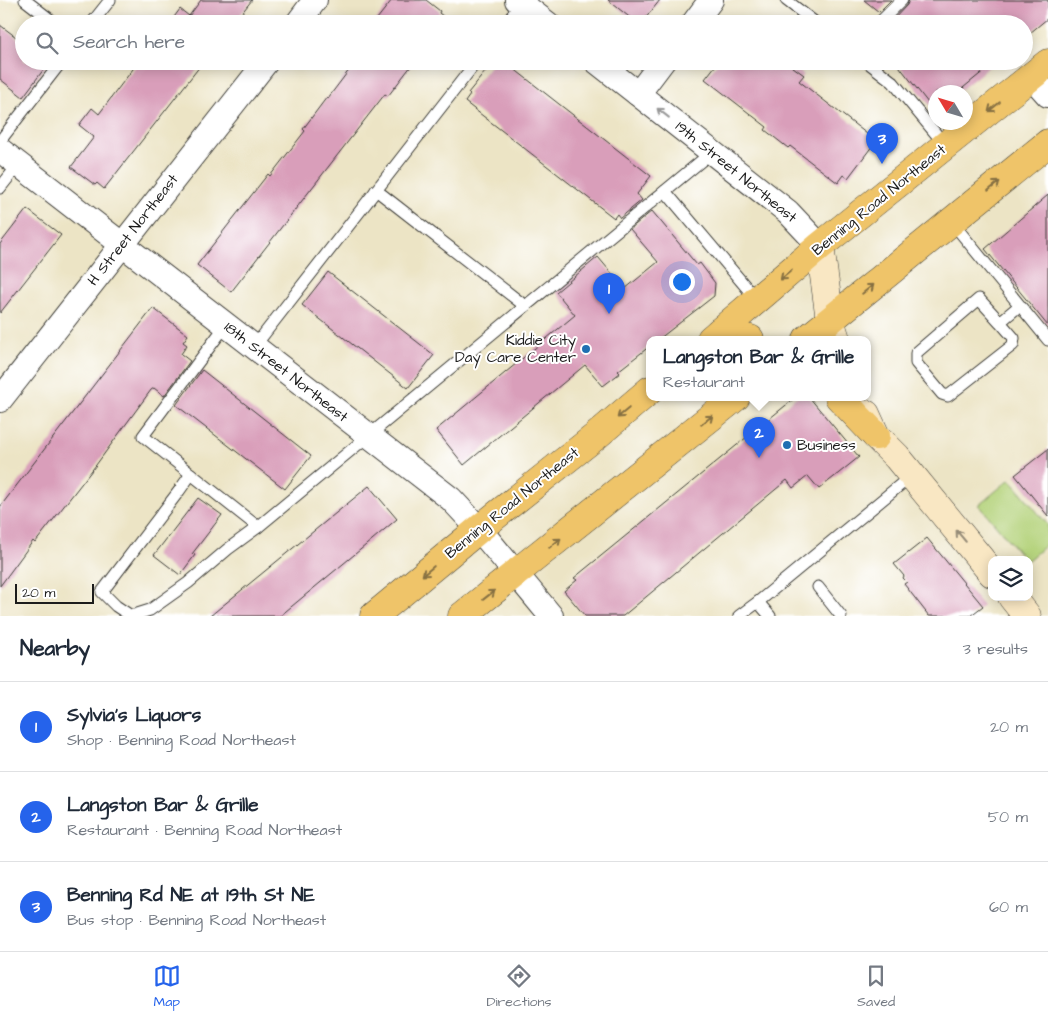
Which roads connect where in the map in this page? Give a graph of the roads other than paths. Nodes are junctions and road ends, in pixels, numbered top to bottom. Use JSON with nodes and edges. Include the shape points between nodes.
{"nodes":[{"id":1,"x":25,"y":0,"type":"edge"},
{"id":2,"x":110,"y":0,"type":"edge"},
{"id":3,"x":315,"y":0,"type":"edge"},
{"id":4,"x":711,"y":0,"type":"edge"},
{"id":5,"x":786,"y":0,"type":"edge"},
{"id":6,"x":902,"y":0,"type":"edge"},
{"id":7,"x":519,"y":2,"type":"edge"},
{"id":8,"x":44,"y":15,"type":"edge"},
{"id":9,"x":98,"y":15,"type":"edge"},
{"id":10,"x":304,"y":15,"type":"edge"},
{"id":11,"x":511,"y":15,"type":"edge"},
{"id":12,"x":536,"y":15,"type":"edge"},
{"id":13,"x":700,"y":15,"type":"edge"},
{"id":14,"x":805,"y":15,"type":"edge"},
{"id":15,"x":887,"y":15,"type":"edge"},
{"id":16,"x":55,"y":70,"type":"edge"},
{"id":17,"x":260,"y":70,"type":"edge"},
{"id":18,"x":470,"y":70,"type":"edge"},
{"id":19,"x":607,"y":70,"type":"edge"},
{"id":20,"x":657,"y":70,"type":"edge"},
{"id":21,"x":878,"y":70,"type":"edge"},
{"id":22,"x":1042,"y":78,"type":"edge"},
{"id":23,"x":638,"y":94,"type":"junction"},
{"id":24,"x":0,"y":141,"type":"edge"},
{"id":25,"x":1048,"y":143,"type":"edge"},
{"id":26,"x":946,"y":146,"type":"junction"},
{"id":27,"x":0,"y":150,"type":"edge"},
{"id":28,"x":712,"y":152,"type":"junction"},
{"id":29,"x":19,"y":164,"type":"junction"},
{"id":30,"x":0,"y":188,"type":"edge"},
{"id":31,"x":376,"y":190,"type":"junction"},
{"id":32,"x":665,"y":190,"type":"junction"},
{"id":33,"x":951,"y":221,"type":"junction"},
{"id":34,"x":122,"y":245,"type":"junction"},
{"id":35,"x":820,"y":246,"type":"junction"},
{"id":36,"x":757,"y":300,"type":"junction"},
{"id":37,"x":525,"y":306,"type":"junction"},
{"id":38,"x":1019,"y":306,"type":"junction"},
{"id":39,"x":1000,"y":322,"type":"junction"},
{"id":40,"x":226,"y":325,"type":"junction"},
{"id":41,"x":833,"y":330,"type":"edge"},
{"id":42,"x":715,"y":336,"type":"edge"},
{"id":43,"x":816,"y":336,"type":"edge"},
{"id":44,"x":1048,"y":340,"type":"edge"},
{"id":45,"x":254,"y":347,"type":"junction"},
{"id":46,"x":646,"y":393,"type":"edge"},
{"id":47,"x":0,"y":400,"type":"edge"},
{"id":48,"x":731,"y":401,"type":"edge"},
{"id":49,"x":842,"y":401,"type":"edge"},
{"id":50,"x":860,"y":401,"type":"edge"},
{"id":51,"x":368,"y":436,"type":"junction"},
{"id":52,"x":876,"y":436,"type":"junction"},
{"id":53,"x":191,"y":474,"type":"junction"},
{"id":54,"x":911,"y":476,"type":"junction"},
{"id":55,"x":258,"y":527,"type":"junction"},
{"id":56,"x":479,"y":529,"type":"junction"},
{"id":57,"x":988,"y":568,"type":"edge"},
{"id":58,"x":517,"y":574,"type":"junction"},
{"id":59,"x":818,"y":587,"type":"dead end"},
{"id":60,"x":1015,"y":601,"type":"edge"},
{"id":61,"x":758,"y":602,"type":"junction"},
{"id":62,"x":374,"y":616,"type":"edge"},
{"id":63,"x":462,"y":616,"type":"edge"},
{"id":64,"x":551,"y":616,"type":"edge"},
{"id":65,"x":740,"y":616,"type":"edge"},
{"id":66,"x":770,"y":616,"type":"edge"},
{"id":67,"x":841,"y":616,"type":"edge"},
{"id":68,"x":1027,"y":616,"type":"edge"}],
"edges":[{"from":1,"to":8,"type":"lane"},
{"from":2,"to":9,"type":"lane"},
{"from":3,"to":10,"type":"street"},
{"from":4,"to":13,"type":"street"},
{"from":5,"to":14,"type":"lane"},
{"from":6,"to":15,"type":"lane"},
{"from":7,"to":11,"type":"lane"},
{"from":7,"to":12,"type":"street"},
{"from":16,"to":24,"type":"lane"},
{"from":17,"to":34,"type":"street","name":"H Street Northeast"},
{"from":18,"to":31,"type":"lane"},
{"from":19,"to":23,"type":"street","name":"19th Street Northeast"},
{"from":20,"to":23,"type":"street"},
{"from":21,"to":26,"type":"lane","via":[[893,82]]},
{"from":22,"to":26,"type":"main road","name":"Benning Road Northeast","one_way":true},
{"from":28,"to":23,"type":"street","name":"19th Street Northeast","one_way":true},
{"from":33,"to":25,"type":"main road","one_way":true},
{"from":26,"to":35,"type":"main road","name":"Benning Road Northeast"},
{"from":27,"to":29,"type":"street","name":"18th Street Northeast"},
{"from":28,"to":32,"type":"lane"},
{"from":28,"to":35,"type":"street","name":"19th Street Northeast","via":[[788,212]]},
{"from":29,"to":30,"type":"lane"},
{"from":29,"to":34,"type":"street","name":"18th Street Northeast"},
{"from":31,"to":37,"type":"lane"},
{"from":31,"to":45,"type":"lane"},
{"from":32,"to":36,"type":"lane"},
{"from":32,"to":37,"type":"lane"},
{"from":33,"to":38,"type":"lane"},
{"from":41,"to":33,"type":"main road","one_way":true},
{"from":34,"to":40,"type":"street","name":"18th Street Northeast"},
{"from":34,"to":47,"type":"street","name":"H Street Northeast"},
{"from":35,"to":36,"type":"main road","name":"Benning Road Northeast","one_way":true},
{"from":35,"to":41,"type":"main road"},
{"from":36,"to":42,"type":"main road","name":"Benning Road Northeast"},
{"from":37,"to":51,"type":"lane"},
{"from":38,"to":39,"type":"lane"},
{"from":38,"to":44,"type":"lane"},
{"from":39,"to":39,"type":"lane","via":[[1014,338],[1014,345],[948,396],[942,394],[916,363],[916,353],[979,299]]},
{"from":40,"to":45,"type":"street","name":"18th Street Northeast"},
{"from":40,"to":53,"type":"lane","via":[[143,436]]},
{"from":41,"to":43,"type":"main road"},
{"from":45,"to":51,"type":"street","name":"18th Street Northeast"},
{"from":46,"to":56,"type":"main road","name":"Benning Road Northeast","one_way":true},
{"from":58,"to":48,"type":"main road","one_way":true},
{"from":49,"to":52,"type":"main road"},
{"from":50,"to":52,"type":"main road"},
{"from":51,"to":55,"type":"lane"},
{"from":51,"to":56,"type":"street","name":"18th Street Northeast","via":[[451,498]]},
{"from":52,"to":54,"type":"main road"},
{"from":53,"to":55,"type":"lane"},
{"from":53,"to":55,"type":"lane","via":[[102,592],[116,606],[131,616],[150,610]]},
{"from":57,"to":54,"type":"main road","one_way":true},
{"from":54,"to":61,"type":"lane"},
{"from":56,"to":58,"type":"street","name":"18th Street Northeast"},
{"from":56,"to":62,"type":"main road","name":"Benning Road Northeast","one_way":true},
{"from":63,"to":58,"type":"main road","one_way":true},
{"from":58,"to":64,"type":"street","name":"18th Street Northeast"},
{"from":59,"to":67,"type":"lane"},
{"from":60,"to":68,"type":"main road"},
{"from":61,"to":65,"type":"lane"},
{"from":61,"to":66,"type":"lane"}]}
